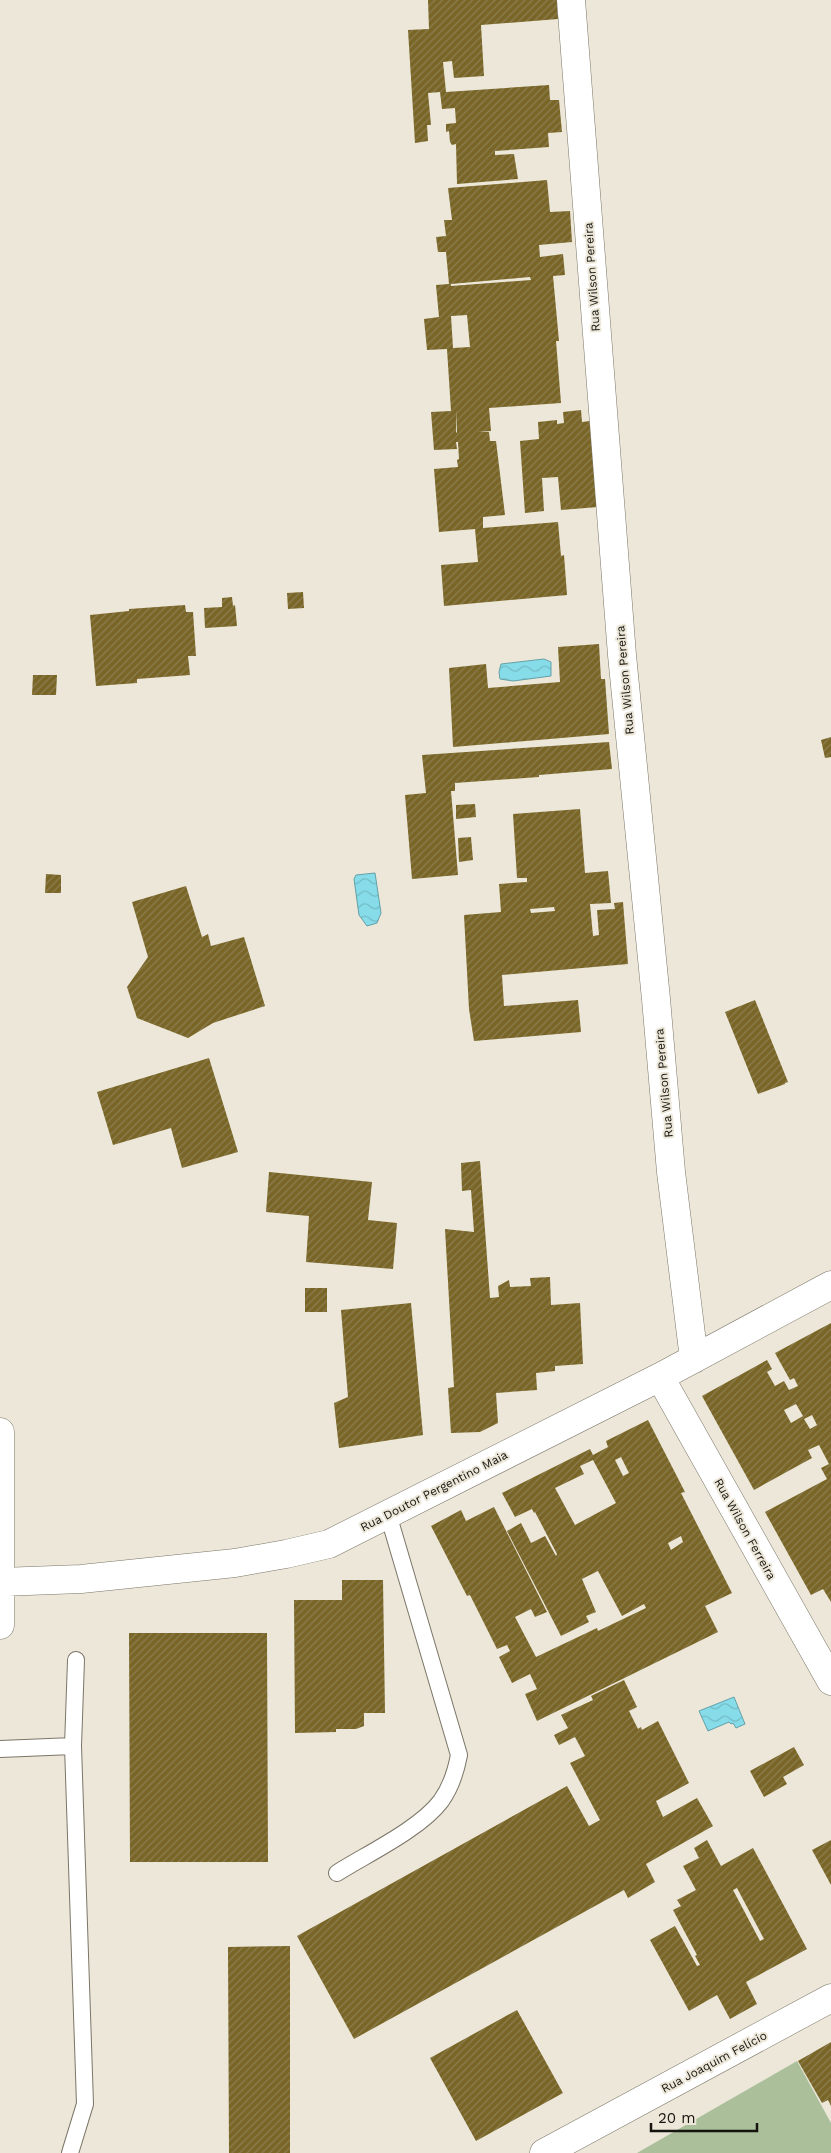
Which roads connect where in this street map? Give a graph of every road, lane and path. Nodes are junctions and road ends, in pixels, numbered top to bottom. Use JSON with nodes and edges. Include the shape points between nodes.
{"nodes":[{"id":1,"x":570,"y":0,"type":"edge"},
{"id":2,"x":830,"y":1287,"type":"edge"},
{"id":3,"x":694,"y":1359,"type":"junction"},
{"id":4,"x":660,"y":1377,"type":"junction"},
{"id":5,"x":0,"y":1432,"type":"edge"},
{"id":6,"x":388,"y":1514,"type":"junction"},
{"id":7,"x":1,"y":1582,"type":"junction"},
{"id":8,"x":0,"y":1625,"type":"edge"},
{"id":9,"x":76,"y":1660,"type":"dead end"},
{"id":10,"x":831,"y":1681,"type":"edge"},
{"id":11,"x":73,"y":1746,"type":"junction"},
{"id":12,"x":0,"y":1749,"type":"edge"},
{"id":13,"x":337,"y":1873,"type":"dead end"},
{"id":14,"x":831,"y":1998,"type":"edge"},
{"id":15,"x":70,"y":2153,"type":"edge"},
{"id":16,"x":544,"y":2153,"type":"edge"}],
"edges":[{"from":1,"to":3,"type":"street","name":"Rua Wilson Pereira","via":[[622,655],[671,1172]]},
{"from":2,"to":3,"type":"street","name":"Rua Doutor Pergentino Maia"},
{"from":3,"to":4,"type":"street","name":"Rua Doutor Pergentino Maia"},
{"from":4,"to":6,"type":"street","name":"Rua Doutor Pergentino Maia"},
{"from":4,"to":10,"type":"street","name":"Rua Wilson Ferreira"},
{"from":5,"to":7,"type":"street"},
{"from":6,"to":7,"type":"street","name":"Rua Doutor Pergentino Maia","via":[[329,1544],[286,1554],[81,1579]]},
{"from":6,"to":13,"type":"lane","via":[[459,1755],[455,1775],[440,1801],[418,1823]]},
{"from":7,"to":8,"type":"street"},
{"from":9,"to":11,"type":"lane"},
{"from":11,"to":12,"type":"lane"},
{"from":11,"to":15,"type":"lane","via":[[85,2104]]},
{"from":14,"to":16,"type":"street","name":"Rua Joaquim Felício"}]}
